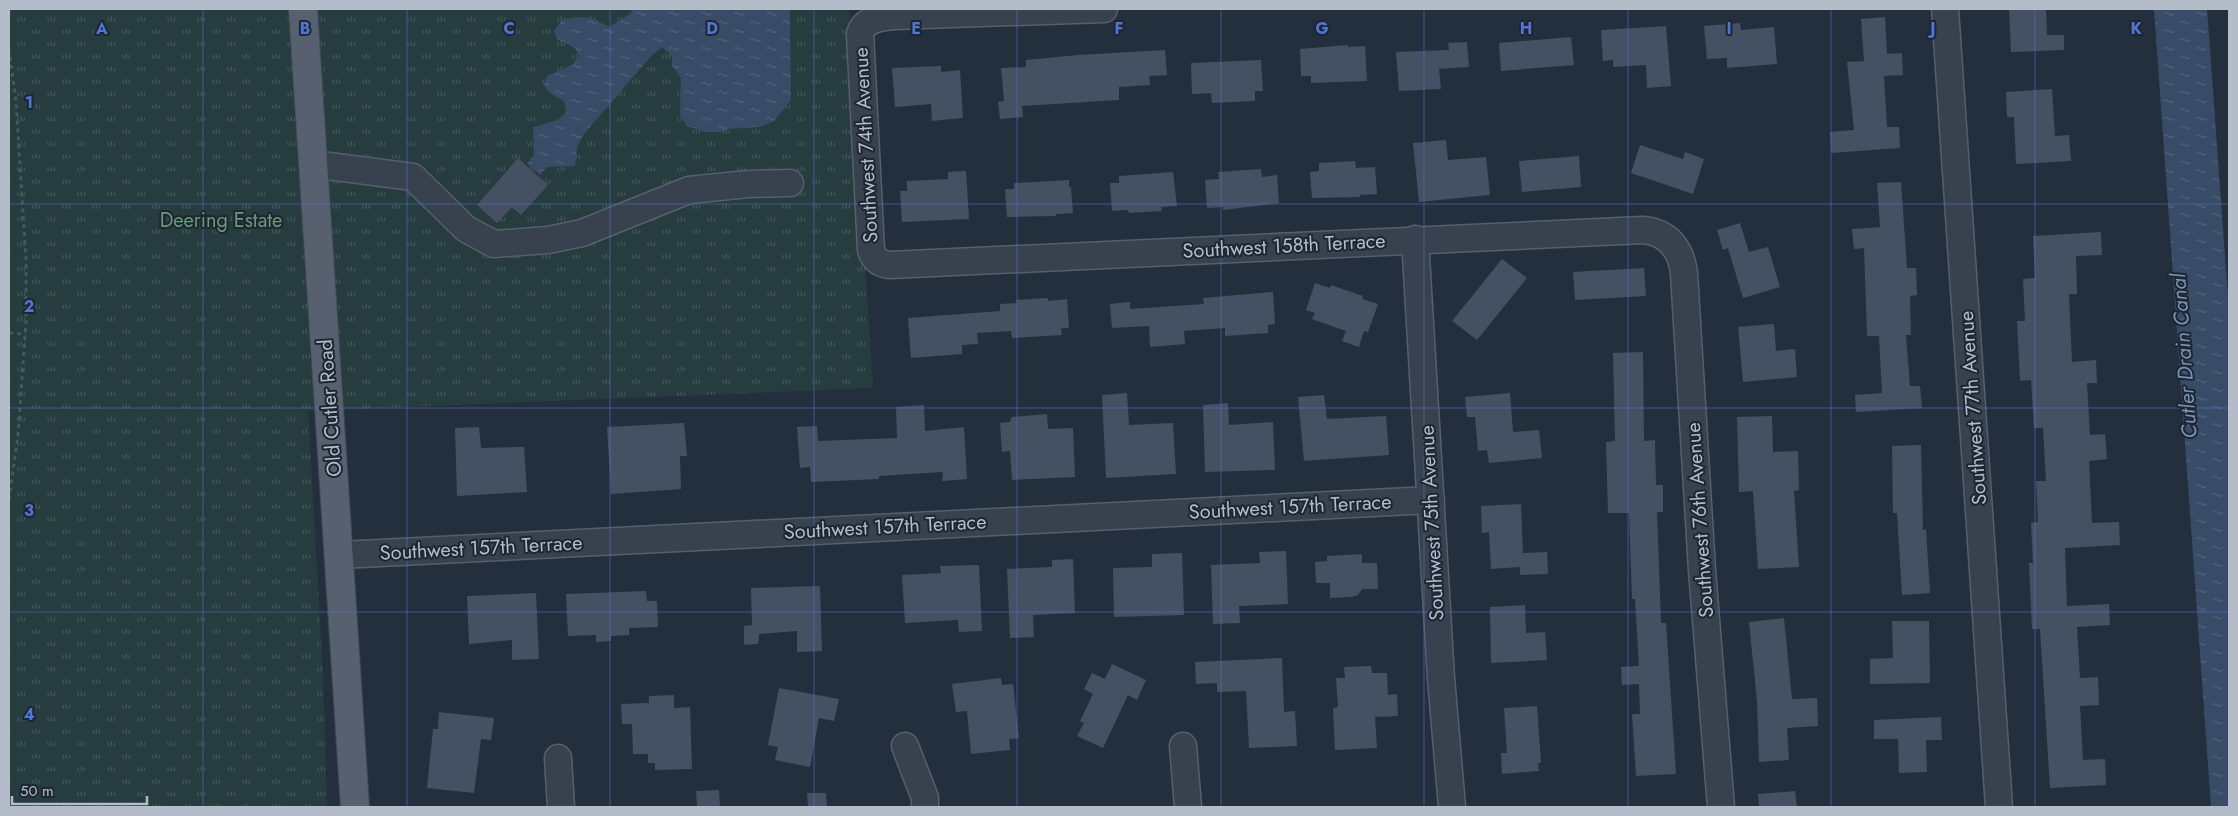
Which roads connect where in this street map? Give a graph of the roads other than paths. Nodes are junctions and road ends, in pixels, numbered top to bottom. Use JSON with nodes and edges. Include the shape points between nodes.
{"nodes":[{"id":1,"x":303,"y":9,"type":"edge"},
{"id":2,"x":1104,"y":9,"type":"edge"},
{"id":3,"x":1945,"y":9,"type":"edge"},
{"id":4,"x":313,"y":164,"type":"junction"},
{"id":5,"x":790,"y":183,"type":"dead end"},
{"id":6,"x":1667,"y":238,"type":"joint"},
{"id":7,"x":1415,"y":239,"type":"junction"},
{"id":8,"x":899,"y":264,"type":"joint"},
{"id":9,"x":1431,"y":500,"type":"junction"},
{"id":10,"x":340,"y":555,"type":"junction"},
{"id":11,"x":905,"y":746,"type":"dead end"},
{"id":12,"x":1183,"y":746,"type":"dead end"},
{"id":13,"x":558,"y":758,"type":"dead end"},
{"id":14,"x":355,"y":807,"type":"edge"},
{"id":15,"x":561,"y":807,"type":"edge"},
{"id":16,"x":925,"y":807,"type":"edge"},
{"id":17,"x":1188,"y":807,"type":"edge"},
{"id":18,"x":1452,"y":807,"type":"edge"},
{"id":19,"x":1720,"y":807,"type":"edge"},
{"id":20,"x":1999,"y":807,"type":"edge"}],
"edges":[{"from":1,"to":4,"type":"main road","name":"Old Cutler Road"},
{"from":2,"to":8,"type":"street","name":"Southwest 74th Avenue","via":[[886,17],[867,23],[860,34],[871,250],[881,264]]},
{"from":3,"to":20,"type":"street","name":"Southwest 77th Avenue"},
{"from":4,"to":5,"type":"street","via":[[412,177],[466,229],[494,244],[548,240],[582,233],[689,190]]},
{"from":4,"to":10,"type":"main road","name":"Old Cutler Road"},
{"from":6,"to":7,"type":"street","name":"Southwest 158th Terrace","via":[[1643,230]]},
{"from":6,"to":19,"type":"street","name":"Southwest 76th Avenue","via":[[1679,254],[1684,273]]},
{"from":7,"to":8,"type":"street","name":"Southwest 158th Terrace"},
{"from":7,"to":9,"type":"street","name":"Southwest 75th Avenue"},
{"from":9,"to":10,"type":"street","name":"Southwest 157th Terrace"},
{"from":9,"to":18,"type":"street","name":"Southwest 75th Avenue"},
{"from":10,"to":14,"type":"main road","name":"Old Cutler Road"},
{"from":11,"to":16,"type":"street","via":[[925,798]]},
{"from":12,"to":17,"type":"street"},
{"from":13,"to":15,"type":"street"}]}
